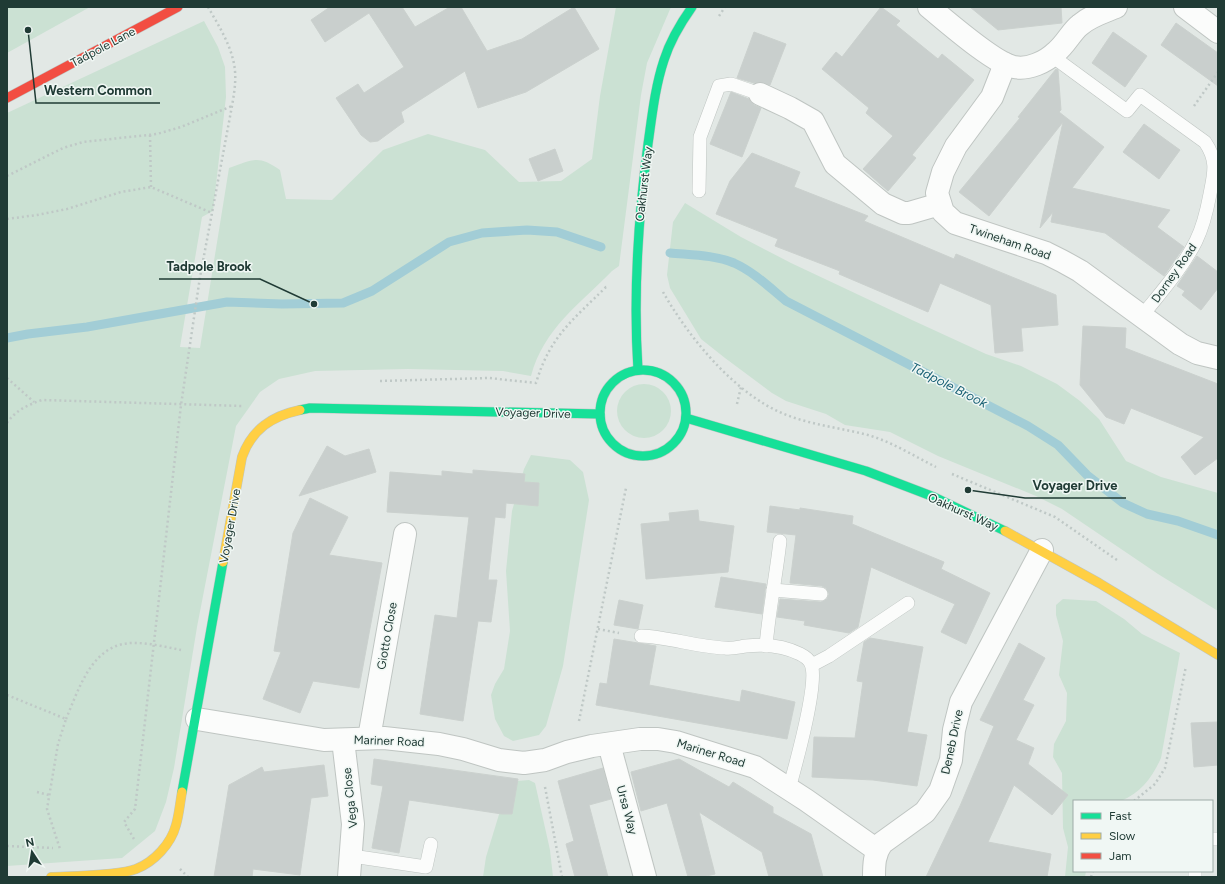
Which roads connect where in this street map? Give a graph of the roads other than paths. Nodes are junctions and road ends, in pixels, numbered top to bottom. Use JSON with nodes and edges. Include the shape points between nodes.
{"nodes":[{"id":1,"x":178,"y":7,"type":"edge"},
{"id":2,"x":692,"y":7,"type":"edge"},
{"id":3,"x":929,"y":7,"type":"edge"},
{"id":4,"x":1116,"y":7,"type":"edge"},
{"id":5,"x":1185,"y":7,"type":"edge"},
{"id":6,"x":1218,"y":32,"type":"edge"},
{"id":7,"x":1052,"y":56,"type":"junction"},
{"id":8,"x":1005,"y":64,"type":"junction"},
{"id":9,"x":760,"y":94,"type":"joint"},
{"id":10,"x":7,"y":98,"type":"edge"},
{"id":11,"x":699,"y":191,"type":"dead end"},
{"id":12,"x":940,"y":204,"type":"junction"},
{"id":13,"x":1142,"y":316,"type":"junction"},
{"id":14,"x":1218,"y":358,"type":"edge"},
{"id":15,"x":638,"y":370,"type":"junction"},
{"id":16,"x":600,"y":414,"type":"junction"},
{"id":17,"x":686,"y":418,"type":"junction"},
{"id":18,"x":405,"y":534,"type":"dead end"},
{"id":19,"x":780,"y":541,"type":"dead end"},
{"id":20,"x":1042,"y":550,"type":"junction"},
{"id":21,"x":773,"y":590,"type":"junction"},
{"id":22,"x":821,"y":594,"type":"dead end"},
{"id":23,"x":908,"y":603,"type":"dead end"},
{"id":24,"x":641,"y":636,"type":"dead end"},
{"id":25,"x":766,"y":646,"type":"junction"},
{"id":26,"x":1218,"y":655,"type":"edge"},
{"id":27,"x":812,"y":665,"type":"junction"},
{"id":28,"x":197,"y":719,"type":"junction"},
{"id":29,"x":369,"y":738,"type":"junction"},
{"id":30,"x":343,"y":740,"type":"junction"},
{"id":31,"x":609,"y":744,"type":"junction"},
{"id":32,"x":789,"y":789,"type":"junction"},
{"id":33,"x":431,"y":844,"type":"dead end"},
{"id":34,"x":877,"y":850,"type":"junction"},
{"id":35,"x":351,"y":867,"type":"edge"},
{"id":36,"x":51,"y":877,"type":"edge"},
{"id":37,"x":645,"y":877,"type":"edge"},
{"id":38,"x":874,"y":877,"type":"edge"}],
"edges":[{"from":1,"to":10,"type":"street","name":"Tadpole Lane"},
{"from":2,"to":15,"type":"street","name":"Oakhurst Way","via":[[668,48],[658,79],[639,216],[634,288]]},
{"from":3,"to":8,"type":"street"},
{"from":4,"to":7,"type":"street","via":[[1080,25]]},
{"from":5,"to":6,"type":"street"},
{"from":7,"to":8,"type":"street","via":[[1024,67]]},
{"from":7,"to":13,"type":"lane","name":"Dorney Road","via":[[1127,111],[1140,95],[1205,142],[1212,153],[1215,162],[1212,182],[1206,215],[1196,241],[1173,277]]},
{"from":8,"to":12,"type":"street","via":[[992,97],[948,159],[938,185]]},
{"from":9,"to":11,"type":"lane","via":[[731,84],[719,86],[700,137]]},
{"from":9,"to":12,"type":"street","via":[[813,121],[835,164],[883,204],[903,213]]},
{"from":12,"to":13,"type":"street","name":"Twineham Road","via":[[943,212],[955,223],[1040,251],[1062,261]]},
{"from":13,"to":14,"type":"street","name":"Twineham Road","via":[[1180,344],[1197,353]]},
{"from":15,"to":16,"type":"street","via":[[614,380],[601,403]]},
{"from":15,"to":17,"type":"street","via":[[652,370],[674,383],[682,393],[686,405]]},
{"from":16,"to":17,"type":"street","via":[[604,430],[611,442],[622,450],[636,455],[650,455],[663,451],[682,432]]},
{"from":16,"to":28,"type":"street","name":"Voyager Drive","via":[[326,408],[296,410],[274,418],[251,436],[244,448]]},
{"from":17,"to":20,"type":"street","name":"Oakhurst Way","via":[[892,481]]},
{"from":18,"to":29,"type":"street","name":"Giotto Close"},
{"from":19,"to":21,"type":"lane"},
{"from":20,"to":26,"type":"street","name":"Oakhurst Way","via":[[1137,604]]},
{"from":20,"to":34,"type":"street","name":"Deneb Drive","via":[[961,702],[954,730],[951,760],[940,791],[925,812],[889,837]]},
{"from":21,"to":22,"type":"lane"},
{"from":21,"to":25,"type":"lane"},
{"from":23,"to":27,"type":"lane"},
{"from":24,"to":25,"type":"lane","via":[[718,648]]},
{"from":25,"to":27,"type":"lane","via":[[784,648],[801,654]]},
{"from":27,"to":32,"type":"lane","via":[[811,689],[801,745]]},
{"from":28,"to":30,"type":"street","name":"Mariner Road","via":[[307,738]]},
{"from":28,"to":36,"type":"street","name":"Voyager Drive","via":[[176,826],[161,851],[146,864],[124,872]]},
{"from":29,"to":30,"type":"street","name":"Mariner Road"},
{"from":29,"to":31,"type":"street","name":"Mariner Road","via":[[439,744],[513,762],[540,761],[579,749]]},
{"from":30,"to":35,"type":"street","name":"Vega Close","via":[[353,824]]},
{"from":31,"to":32,"type":"street","name":"Mariner Road","via":[[640,739],[676,742],[755,768]]},
{"from":31,"to":37,"type":"street","name":"Ursa Way"},
{"from":32,"to":34,"type":"street","name":"Mariner Road"},
{"from":33,"to":35,"type":"lane","name":"Vega Close","via":[[426,867]]},
{"from":34,"to":38,"type":"street"}]}
